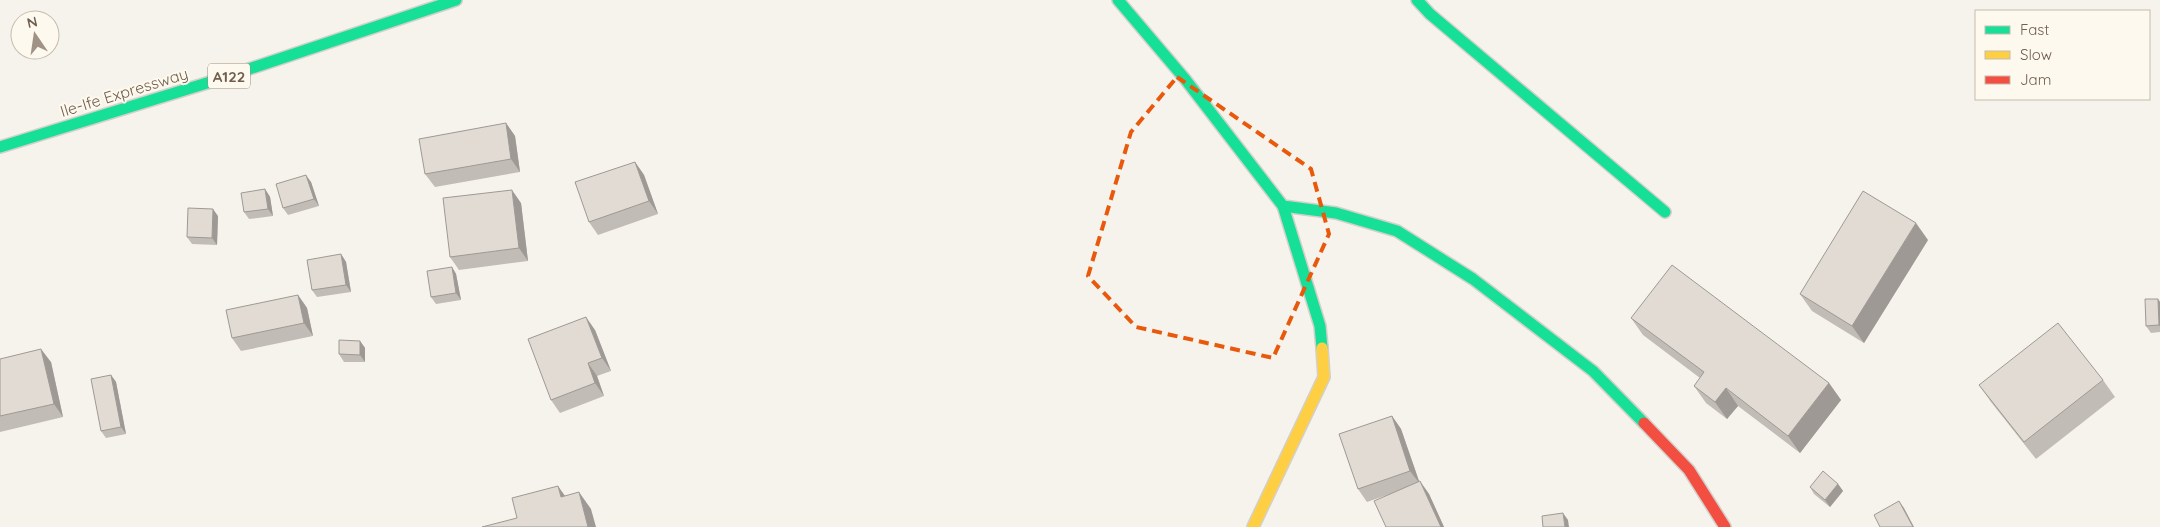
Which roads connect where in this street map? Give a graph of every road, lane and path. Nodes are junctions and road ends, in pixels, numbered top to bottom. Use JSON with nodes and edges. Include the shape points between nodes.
{"nodes":[{"id":1,"x":456,"y":0,"type":"edge"},
{"id":2,"x":1118,"y":0,"type":"edge"},
{"id":3,"x":1417,"y":0,"type":"edge"},
{"id":4,"x":0,"y":147,"type":"edge"},
{"id":5,"x":1283,"y":206,"type":"junction"},
{"id":6,"x":1665,"y":212,"type":"dead end"},
{"id":7,"x":1253,"y":527,"type":"edge"},
{"id":8,"x":1725,"y":527,"type":"edge"}],
"edges":[{"from":1,"to":4,"type":"main road","name":"Ile-Ife Expressway","number":"A122","via":[[207,83]]},
{"from":2,"to":5,"type":"main road","via":[[1185,79]]},
{"from":3,"to":6,"type":"main road"},
{"from":5,"to":7,"type":"main road","via":[[1320,326],[1324,377]]},
{"from":5,"to":8,"type":"main road","via":[[1336,213],[1397,231],[1473,279],[1593,371],[1689,470]]}]}
